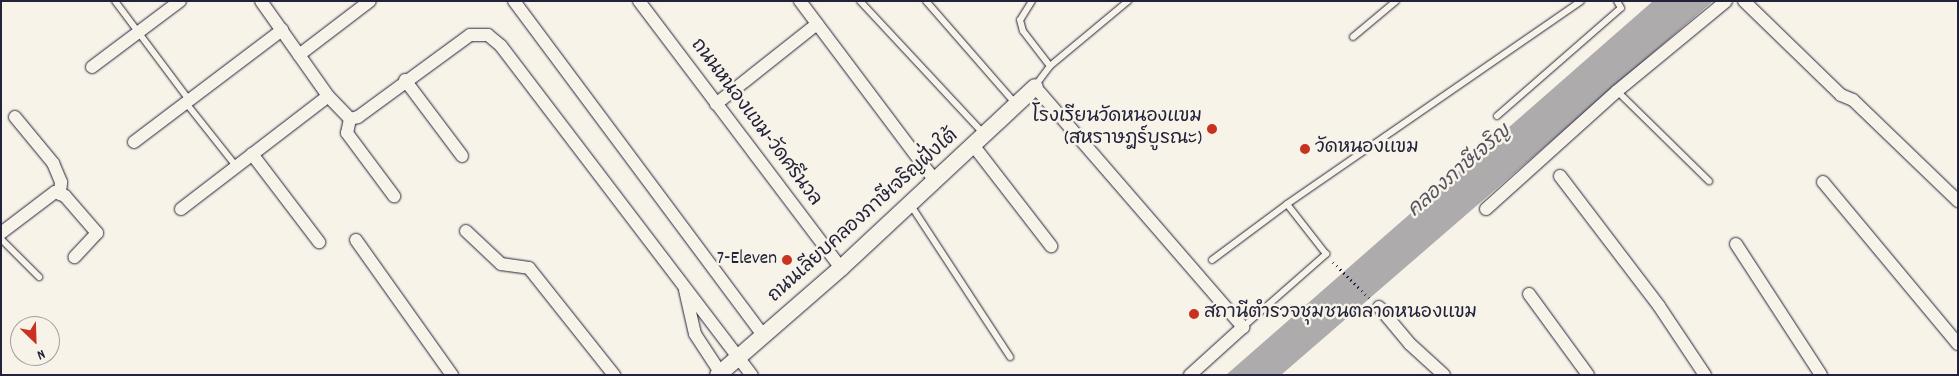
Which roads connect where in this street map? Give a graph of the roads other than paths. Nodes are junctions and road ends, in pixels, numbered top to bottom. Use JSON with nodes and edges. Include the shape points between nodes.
{"nodes":[{"id":1,"x":116,"y":1,"type":"edge"},
{"id":2,"x":180,"y":1,"type":"edge"},
{"id":3,"x":261,"y":1,"type":"edge"},
{"id":4,"x":370,"y":1,"type":"edge"},
{"id":5,"x":514,"y":1,"type":"edge"},
{"id":6,"x":639,"y":1,"type":"edge"},
{"id":7,"x":800,"y":1,"type":"edge"},
{"id":8,"x":860,"y":1,"type":"edge"},
{"id":9,"x":926,"y":1,"type":"edge"},
{"id":10,"x":1031,"y":1,"type":"edge"},
{"id":11,"x":1128,"y":1,"type":"edge"},
{"id":12,"x":1396,"y":1,"type":"edge"},
{"id":13,"x":1581,"y":1,"type":"edge"},
{"id":14,"x":1617,"y":1,"type":"edge"},
{"id":15,"x":1726,"y":1,"type":"edge"},
{"id":16,"x":1744,"y":1,"type":"edge"},
{"id":17,"x":817,"y":24,"type":"junction"},
{"id":18,"x":282,"y":30,"type":"junction"},
{"id":19,"x":139,"y":32,"type":"junction"},
{"id":20,"x":1353,"y":37,"type":"dead end"},
{"id":21,"x":299,"y":54,"type":"junction"},
{"id":22,"x":1050,"y":66,"type":"junction"},
{"id":23,"x":92,"y":68,"type":"dead end"},
{"id":24,"x":405,"y":80,"type":"junction"},
{"id":25,"x":1035,"y":87,"type":"junction"},
{"id":26,"x":1617,"y":91,"type":"junction"},
{"id":27,"x":328,"y":96,"type":"junction"},
{"id":28,"x":187,"y":101,"type":"junction"},
{"id":29,"x":716,"y":104,"type":"junction"},
{"id":30,"x":1016,"y":105,"type":"junction"},
{"id":31,"x":1497,"y":116,"type":"dead end"},
{"id":32,"x":15,"y":117,"type":"dead end"},
{"id":33,"x":350,"y":119,"type":"junction"},
{"id":34,"x":979,"y":140,"type":"junction"},
{"id":35,"x":134,"y":142,"type":"dead end"},
{"id":36,"x":252,"y":154,"type":"junction"},
{"id":37,"x":462,"y":156,"type":"dead end"},
{"id":38,"x":236,"y":166,"type":"junction"},
{"id":39,"x":1560,"y":176,"type":"dead end"},
{"id":40,"x":935,"y":181,"type":"junction"},
{"id":41,"x":1709,"y":181,"type":"dead end"},
{"id":42,"x":1823,"y":182,"type":"dead end"},
{"id":43,"x":60,"y":194,"type":"junction"},
{"id":44,"x":394,"y":196,"type":"dead end"},
{"id":45,"x":1958,"y":201,"type":"edge"},
{"id":46,"x":910,"y":204,"type":"junction"},
{"id":47,"x":1287,"y":204,"type":"junction"},
{"id":48,"x":181,"y":209,"type":"dead end"},
{"id":49,"x":1486,"y":209,"type":"dead end"},
{"id":50,"x":466,"y":231,"type":"dead end"},
{"id":51,"x":1,"y":233,"type":"edge"},
{"id":52,"x":1,"y":239,"type":"edge"},
{"id":53,"x":356,"y":240,"type":"dead end"},
{"id":54,"x":319,"y":242,"type":"dead end"},
{"id":55,"x":1736,"y":244,"type":"dead end"},
{"id":56,"x":1051,"y":246,"type":"dead end"},
{"id":57,"x":75,"y":257,"type":"dead end"},
{"id":58,"x":1212,"y":260,"type":"dead end"},
{"id":59,"x":841,"y":268,"type":"junction"},
{"id":60,"x":39,"y":277,"type":"dead end"},
{"id":61,"x":685,"y":287,"type":"junction"},
{"id":62,"x":1529,"y":294,"type":"dead end"},
{"id":63,"x":1379,"y":307,"type":"road end"},
{"id":64,"x":1243,"y":327,"type":"junction"},
{"id":65,"x":764,"y":335,"type":"junction"},
{"id":66,"x":1958,"y":344,"type":"edge"},
{"id":67,"x":1010,"y":357,"type":"dead end"},
{"id":68,"x":738,"y":358,"type":"junction"},
{"id":69,"x":719,"y":374,"type":"edge"},
{"id":70,"x":452,"y":375,"type":"edge"},
{"id":71,"x":614,"y":375,"type":"edge"},
{"id":72,"x":752,"y":375,"type":"edge"},
{"id":73,"x":1190,"y":375,"type":"edge"},
{"id":74,"x":1444,"y":375,"type":"edge"},
{"id":75,"x":1588,"y":375,"type":"edge"},
{"id":76,"x":1705,"y":375,"type":"edge"},
{"id":77,"x":1821,"y":375,"type":"edge"}],
"edges":[{"from":1,"to":19,"type":"lane"},
{"from":2,"to":19,"type":"street"},
{"from":3,"to":18,"type":"street"},
{"from":4,"to":21,"type":"street"},
{"from":5,"to":65,"type":"street"},
{"from":6,"to":29,"type":"street","name":"ถนนหนองแขม-วัดศรีนวล"},
{"from":7,"to":17,"type":"street"},
{"from":8,"to":34,"type":"lane"},
{"from":9,"to":30,"type":"lane"},
{"from":10,"to":22,"type":"lane","via":[[1020,20],[1023,31]]},
{"from":11,"to":22,"type":"lane"},
{"from":12,"to":20,"type":"lane"},
{"from":13,"to":47,"type":"lane"},
{"from":14,"to":31,"type":"lane","via":[[1621,8]]},
{"from":15,"to":26,"type":"street"},
{"from":16,"to":45,"type":"street","via":[[1841,95],[1854,100]]},
{"from":17,"to":29,"type":"street"},
{"from":17,"to":40,"type":"street"},
{"from":18,"to":21,"type":"street"},
{"from":18,"to":28,"type":"street"},
{"from":19,"to":23,"type":"street"},
{"from":19,"to":28,"type":"lane"},
{"from":21,"to":27,"type":"street"},
{"from":22,"to":25,"type":"lane"},
{"from":24,"to":33,"type":"street","via":[[358,117]]},
{"from":24,"to":37,"type":"street"},
{"from":24,"to":61,"type":"street","via":[[470,35],[488,35],[501,46]]},
{"from":25,"to":30,"type":"street","name":"ถนนเลียบคลองภาษีเจริญฝั่งใต้"},
{"from":25,"to":64,"type":"street"},
{"from":26,"to":41,"type":"lane"},
{"from":26,"to":49,"type":"street"},
{"from":27,"to":33,"type":"street"},
{"from":27,"to":36,"type":"street"},
{"from":28,"to":35,"type":"street"},
{"from":28,"to":38,"type":"lane"},
{"from":29,"to":59,"type":"street","name":"ถนนหนองแขม-วัดศรีนวล"},
{"from":30,"to":34,"type":"street","name":"ถนนเลียบคลองภาษีเจริญฝั่งใต้"},
{"from":32,"to":43,"type":"street","via":[[53,163],[61,182]]},
{"from":33,"to":44,"type":"street","via":[[347,133]]},
{"from":34,"to":40,"type":"street","name":"ถนนเลียบคลองภาษีเจริญฝั่งใต้"},
{"from":34,"to":56,"type":"street"},
{"from":36,"to":38,"type":"street"},
{"from":36,"to":54,"type":"street"},
{"from":38,"to":48,"type":"street"},
{"from":39,"to":76,"type":"street","via":[[1659,306]]},
{"from":40,"to":46,"type":"street","name":"ถนนเลียบคลองภาษีเจริญฝั่งใต้"},
{"from":42,"to":66,"type":"street"},
{"from":43,"to":51,"type":"street","via":[[55,192],[44,198]]},
{"from":43,"to":57,"type":"street","via":[[97,233]]},
{"from":46,"to":59,"type":"street","name":"ถนนเลียบคลองภาษีเจริญฝั่งใต้"},
{"from":46,"to":67,"type":"lane"},
{"from":47,"to":58,"type":"lane"},
{"from":47,"to":64,"type":"lane","via":[[1326,254]]},
{"from":50,"to":71,"type":"street","via":[[501,264],[529,268]]},
{"from":52,"to":60,"type":"lane"},
{"from":53,"to":70,"type":"street"},
{"from":55,"to":77,"type":"street"},
{"from":59,"to":65,"type":"street","name":"ถนนเลียบคลองภาษีเจริญฝั่งใต้"},
{"from":61,"to":68,"type":"street"},
{"from":61,"to":69,"type":"street","via":[[695,334]]},
{"from":62,"to":75,"type":"street"},
{"from":63,"to":74,"type":"street","via":[[1410,344]]},
{"from":64,"to":73,"type":"street"},
{"from":65,"to":68,"type":"street","name":"ถนนเลียบคลองภาษีเจริญฝั่งใต้"},
{"from":68,"to":69,"type":"street","name":"ถนนเลียบคลองภาษีเจริญฝั่งใต้"},
{"from":68,"to":72,"type":"street"}]}
